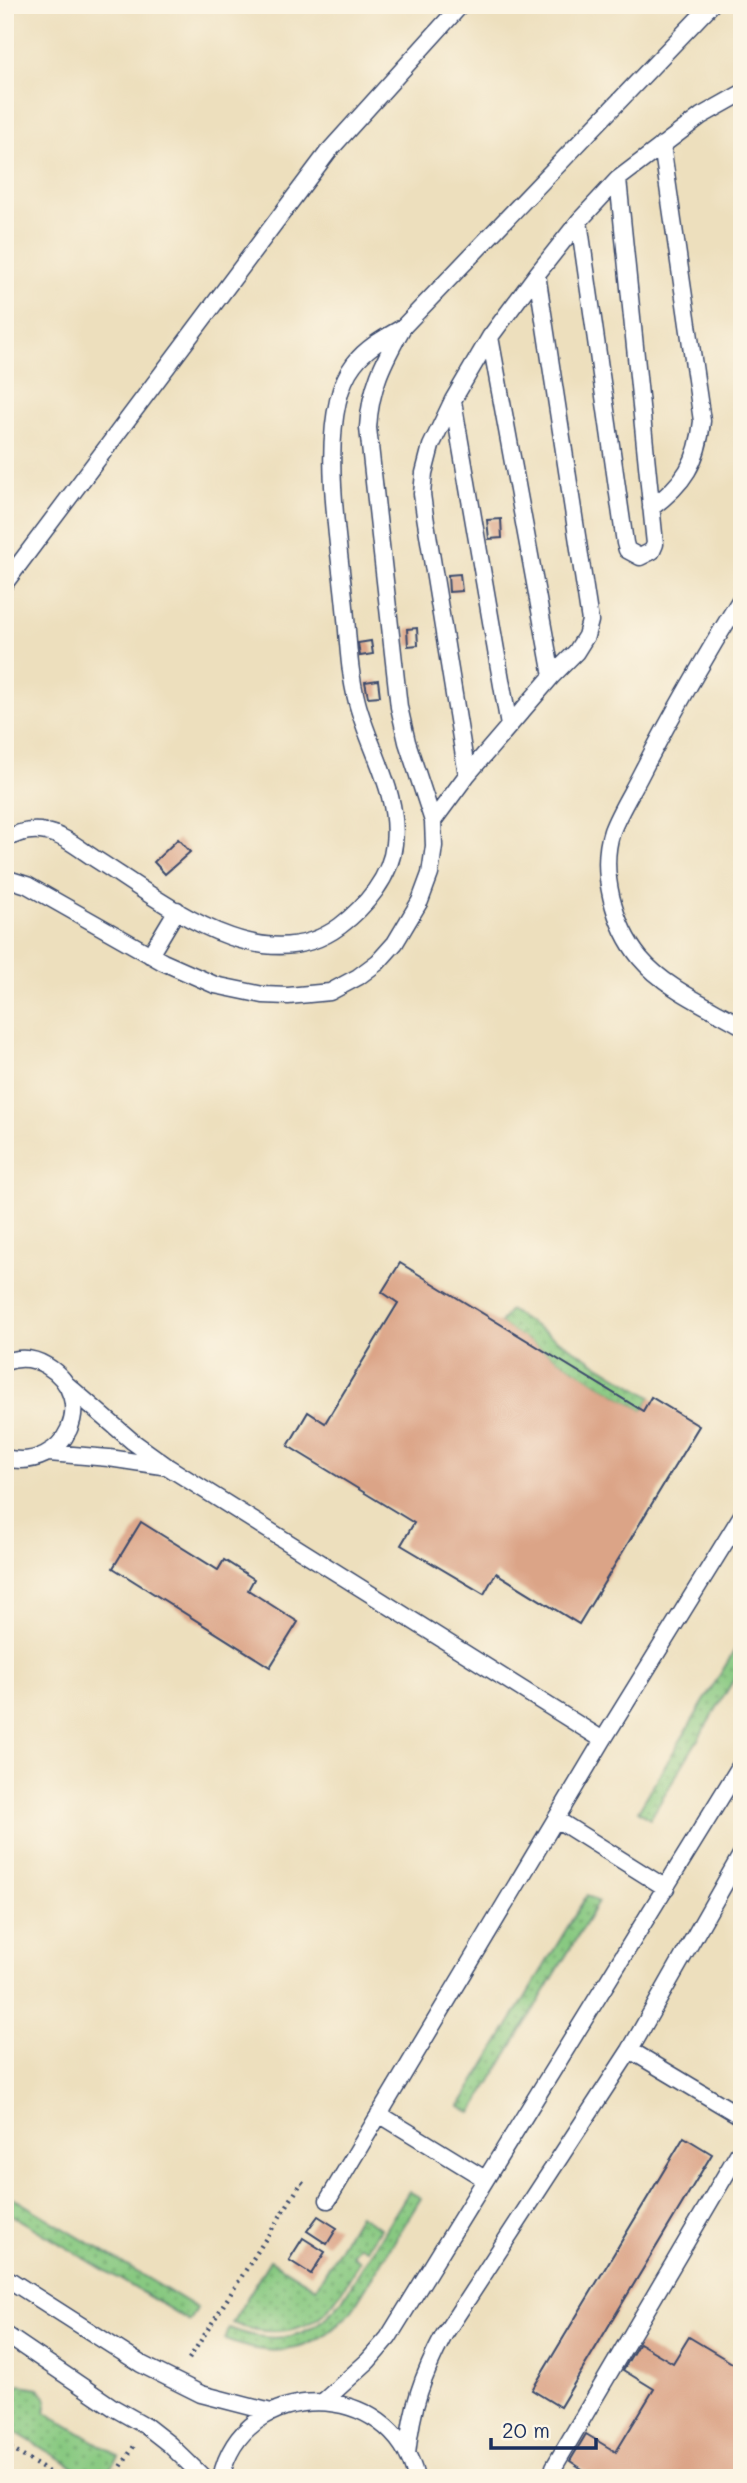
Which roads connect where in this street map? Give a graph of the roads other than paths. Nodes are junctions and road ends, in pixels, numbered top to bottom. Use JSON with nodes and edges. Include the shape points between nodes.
{"nodes":[{"id":1,"x":461,"y":5,"type":"edge"},
{"id":2,"x":711,"y":5,"type":"edge"},
{"id":3,"x":742,"y":93,"type":"edge"},
{"id":4,"x":662,"y":145,"type":"junction"},
{"id":5,"x":618,"y":179,"type":"junction"},
{"id":6,"x":579,"y":221,"type":"junction"},
{"id":7,"x":537,"y":274,"type":"junction"},
{"id":8,"x":402,"y":327,"type":"junction"},
{"id":9,"x":490,"y":337,"type":"junction"},
{"id":10,"x":453,"y":400,"type":"junction"},
{"id":11,"x":651,"y":508,"type":"junction"},
{"id":12,"x":5,"y":583,"type":"edge"},
{"id":13,"x":742,"y":597,"type":"edge"},
{"id":14,"x":552,"y":676,"type":"junction"},
{"id":15,"x":509,"y":726,"type":"junction"},
{"id":16,"x":467,"y":775,"type":"junction"},
{"id":17,"x":433,"y":821,"type":"junction"},
{"id":18,"x":5,"y":840,"type":"edge"},
{"id":19,"x":5,"y":878,"type":"edge"},
{"id":20,"x":177,"y":910,"type":"junction"},
{"id":21,"x":150,"y":955,"type":"junction"},
{"id":22,"x":742,"y":1026,"type":"edge"},
{"id":23,"x":5,"y":1362,"type":"edge"},
{"id":24,"x":65,"y":1383,"type":"junction"},
{"id":25,"x":49,"y":1453,"type":"junction"},
{"id":26,"x":5,"y":1458,"type":"edge"},
{"id":27,"x":168,"y":1467,"type":"junction"},
{"id":28,"x":742,"y":1515,"type":"edge"},
{"id":29,"x":603,"y":1740,"type":"junction"},
{"id":30,"x":742,"y":1763,"type":"edge"},
{"id":31,"x":556,"y":1819,"type":"junction"},
{"id":32,"x":742,"y":1853,"type":"edge"},
{"id":33,"x":742,"y":1870,"type":"edge"},
{"id":34,"x":725,"y":1879,"type":"junction"},
{"id":35,"x":666,"y":1888,"type":"junction"},
{"id":36,"x":630,"y":2050,"type":"junction"},
{"id":37,"x":379,"y":2114,"type":"junction"},
{"id":38,"x":742,"y":2117,"type":"edge"},
{"id":39,"x":742,"y":2147,"type":"edge"},
{"id":40,"x":485,"y":2179,"type":"junction"},
{"id":41,"x":328,"y":2200,"type":"road end"},
{"id":42,"x":5,"y":2277,"type":"edge"},
{"id":43,"x":7,"y":2337,"type":"edge"},
{"id":44,"x":324,"y":2401,"type":"junction"},
{"id":45,"x":271,"y":2412,"type":"junction"},
{"id":46,"x":407,"y":2454,"type":"junction"},
{"id":47,"x":554,"y":2467,"type":"dead end"},
{"id":48,"x":204,"y":2478,"type":"edge"},
{"id":49,"x":221,"y":2478,"type":"edge"},
{"id":50,"x":415,"y":2478,"type":"edge"}],
"edges":[{"from":1,"to":12,"type":"lane","via":[[328,152]]},
{"from":2,"to":8,"type":"lane"},
{"from":3,"to":4,"type":"lane"},
{"from":4,"to":5,"type":"lane"},
{"from":4,"to":11,"type":"lane","via":[[702,421],[693,462],[668,496]]},
{"from":5,"to":6,"type":"lane"},
{"from":5,"to":11,"type":"lane"},
{"from":6,"to":7,"type":"lane"},
{"from":6,"to":11,"type":"lane","via":[[625,543],[627,550],[640,557],[655,544]]},
{"from":7,"to":9,"type":"lane"},
{"from":7,"to":14,"type":"lane","via":[[590,621],[576,652]]},
{"from":8,"to":17,"type":"lane","via":[[374,383],[368,428],[399,707]]},
{"from":8,"to":20,"type":"lane","via":[[374,344],[354,365],[337,411],[331,468],[354,690],[395,825],[386,873],[363,906],[338,928],[292,946],[242,942]]},
{"from":9,"to":10,"type":"lane"},
{"from":9,"to":14,"type":"lane"},
{"from":10,"to":15,"type":"lane"},
{"from":10,"to":16,"type":"lane","via":[[431,446],[422,494]]},
{"from":13,"to":22,"type":"lane","via":[[647,762],[612,832],[608,858],[615,909],[639,956],[657,975]]},
{"from":14,"to":15,"type":"lane"},
{"from":15,"to":16,"type":"lane"},
{"from":16,"to":17,"type":"lane"},
{"from":17,"to":21,"type":"lane","via":[[430,874],[409,923],[378,962],[330,992],[288,996],[238,991],[188,975]]},
{"from":18,"to":20,"type":"lane","via":[[21,832],[58,835]]},
{"from":19,"to":21,"type":"lane","via":[[27,885]]},
{"from":20,"to":21,"type":"lane"},
{"from":23,"to":24,"type":"lane","via":[[25,1358],[41,1362]]},
{"from":24,"to":25,"type":"lane","via":[[72,1397],[71,1421],[61,1443]]},
{"from":24,"to":27,"type":"lane"},
{"from":25,"to":26,"type":"lane","via":[[34,1460]]},
{"from":25,"to":27,"type":"lane"},
{"from":27,"to":29,"type":"lane"},
{"from":28,"to":29,"type":"lane"},
{"from":29,"to":31,"type":"lane"},
{"from":30,"to":35,"type":"lane"},
{"from":31,"to":35,"type":"lane"},
{"from":31,"to":37,"type":"lane"},
{"from":32,"to":34,"type":"lane"},
{"from":33,"to":34,"type":"lane"},
{"from":34,"to":36,"type":"lane"},
{"from":35,"to":40,"type":"lane"},
{"from":36,"to":38,"type":"lane"},
{"from":36,"to":46,"type":"lane","via":[[444,2334],[414,2404]]},
{"from":37,"to":40,"type":"lane"},
{"from":37,"to":41,"type":"lane"},
{"from":39,"to":47,"type":"lane"},
{"from":40,"to":44,"type":"lane","via":[[388,2338]]},
{"from":42,"to":45,"type":"lane","via":[[141,2364],[201,2394]]},
{"from":43,"to":48,"type":"lane","via":[[146,2426]]},
{"from":44,"to":45,"type":"lane"},
{"from":44,"to":46,"type":"lane","via":[[372,2417]]},
{"from":45,"to":49,"type":"lane","via":[[240,2438]]},
{"from":46,"to":50,"type":"lane"}]}
